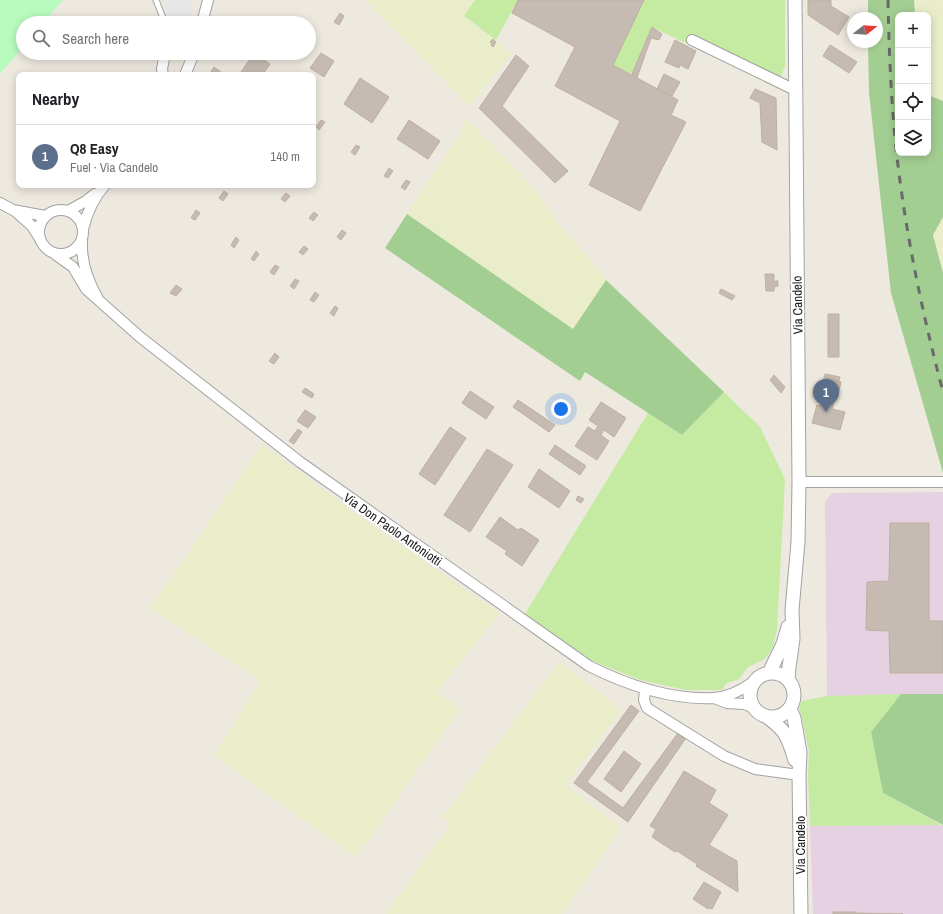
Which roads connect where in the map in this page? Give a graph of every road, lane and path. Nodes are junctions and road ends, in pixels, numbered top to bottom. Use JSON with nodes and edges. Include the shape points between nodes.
{"nodes":[{"id":1,"x":156,"y":0,"type":"edge"},
{"id":2,"x":208,"y":0,"type":"edge"},
{"id":3,"x":795,"y":0,"type":"edge"},
{"id":4,"x":204,"y":12,"type":"junction"},
{"id":5,"x":162,"y":16,"type":"edge"},
{"id":6,"x":201,"y":16,"type":"edge"},
{"id":7,"x":203,"y":16,"type":"edge"},
{"id":8,"x":692,"y":40,"type":"dead end"},
{"id":9,"x":164,"y":60,"type":"edge"},
{"id":10,"x":191,"y":60,"type":"edge"},
{"id":11,"x":162,"y":72,"type":"edge"},
{"id":12,"x":186,"y":72,"type":"edge"},
{"id":13,"x":795,"y":90,"type":"junction"},
{"id":14,"x":102,"y":188,"type":"edge"},
{"id":15,"x":102,"y":188,"type":"edge"},
{"id":16,"x":0,"y":203,"type":"edge"},
{"id":17,"x":13,"y":210,"type":"junction"},
{"id":18,"x":68,"y":211,"type":"junction"},
{"id":19,"x":45,"y":216,"type":"junction"},
{"id":20,"x":83,"y":228,"type":"junction"},
{"id":21,"x":39,"y":239,"type":"junction"},
{"id":22,"x":82,"y":241,"type":"junction"},
{"id":23,"x":56,"y":255,"type":"junction"},
{"id":24,"x":101,"y":304,"type":"junction"},
{"id":25,"x":799,"y":482,"type":"junction"},
{"id":26,"x":943,"y":482,"type":"edge"},
{"id":27,"x":792,"y":610,"type":"junction"},
{"id":28,"x":769,"y":673,"type":"junction"},
{"id":29,"x":788,"y":680,"type":"junction"},
{"id":30,"x":753,"y":682,"type":"junction"},
{"id":31,"x":644,"y":689,"type":"junction"},
{"id":32,"x":714,"y":698,"type":"junction"},
{"id":33,"x":636,"y":701,"type":"dead end"},
{"id":34,"x":752,"y":707,"type":"junction"},
{"id":35,"x":647,"y":708,"type":"junction"},
{"id":36,"x":790,"y":709,"type":"junction"},
{"id":37,"x":767,"y":717,"type":"junction"},
{"id":38,"x":799,"y":775,"type":"junction"},
{"id":39,"x":801,"y":914,"type":"edge"}],
"edges":[{"from":1,"to":5,"type":"lane"},
{"from":2,"to":4,"type":"street"},
{"from":3,"to":13,"type":"street","name":"Via Candelo"},
{"from":4,"to":6,"type":"street"},
{"from":4,"to":7,"type":"street"},
{"from":8,"to":13,"type":"street"},
{"from":9,"to":11,"type":"street"},
{"from":10,"to":12,"type":"street"},
{"from":13,"to":25,"type":"street","name":"Via Candelo"},
{"from":14,"to":18,"type":"street"},
{"from":15,"to":20,"type":"street"},
{"from":16,"to":17,"type":"street"},
{"from":17,"to":19,"type":"street"},
{"from":17,"to":21,"type":"street","via":[[32,226]]},
{"from":18,"to":19,"type":"street","via":[[56,210]]},
{"from":18,"to":20,"type":"street","via":[[78,218]]},
{"from":19,"to":21,"type":"street","via":[[39,227]]},
{"from":20,"to":22,"type":"street"},
{"from":21,"to":23,"type":"street","via":[[46,249]]},
{"from":22,"to":23,"type":"street","via":[[69,254]]},
{"from":22,"to":24,"type":"street","name":"Via Don Paolo Antoniotti","via":[[82,255],[92,288]]},
{"from":23,"to":24,"type":"street","name":"Via Don Paolo Antoniotti","via":[[73,267],[86,289]]},
{"from":24,"to":31,"type":"street","name":"Via Don Paolo Antoniotti","via":[[300,462],[475,587],[589,666]]},
{"from":25,"to":26,"type":"street"},
{"from":25,"to":27,"type":"street","name":"Via Candelo","via":[[798,542]]},
{"from":27,"to":28,"type":"street","name":"Via Candelo","via":[[783,644]]},
{"from":27,"to":29,"type":"street","name":"Via Candelo","via":[[793,639]]},
{"from":28,"to":29,"type":"street","via":[[776,673]]},
{"from":28,"to":30,"type":"street"},
{"from":29,"to":36,"type":"street","via":[[794,691]]},
{"from":30,"to":32,"type":"street","name":"Via Don Paolo Antoniotti","via":[[727,695]]},
{"from":30,"to":34,"type":"street","via":[[749,694]]},
{"from":31,"to":32,"type":"street","name":"Via Don Paolo Antoniotti"},
{"from":31,"to":35,"type":"street"},
{"from":32,"to":34,"type":"street","name":"Via Don Paolo Antoniotti"},
{"from":33,"to":35,"type":"street"},
{"from":34,"to":37,"type":"street"},
{"from":35,"to":38,"type":"street","via":[[724,756],[755,769]]},
{"from":36,"to":37,"type":"street","via":[[780,716]]},
{"from":36,"to":38,"type":"street","name":"Via Candelo","via":[[800,752]]},
{"from":37,"to":38,"type":"street","name":"Via Candelo","via":[[780,726],[787,736]]},
{"from":38,"to":39,"type":"street","name":"Via Candelo"}]}
